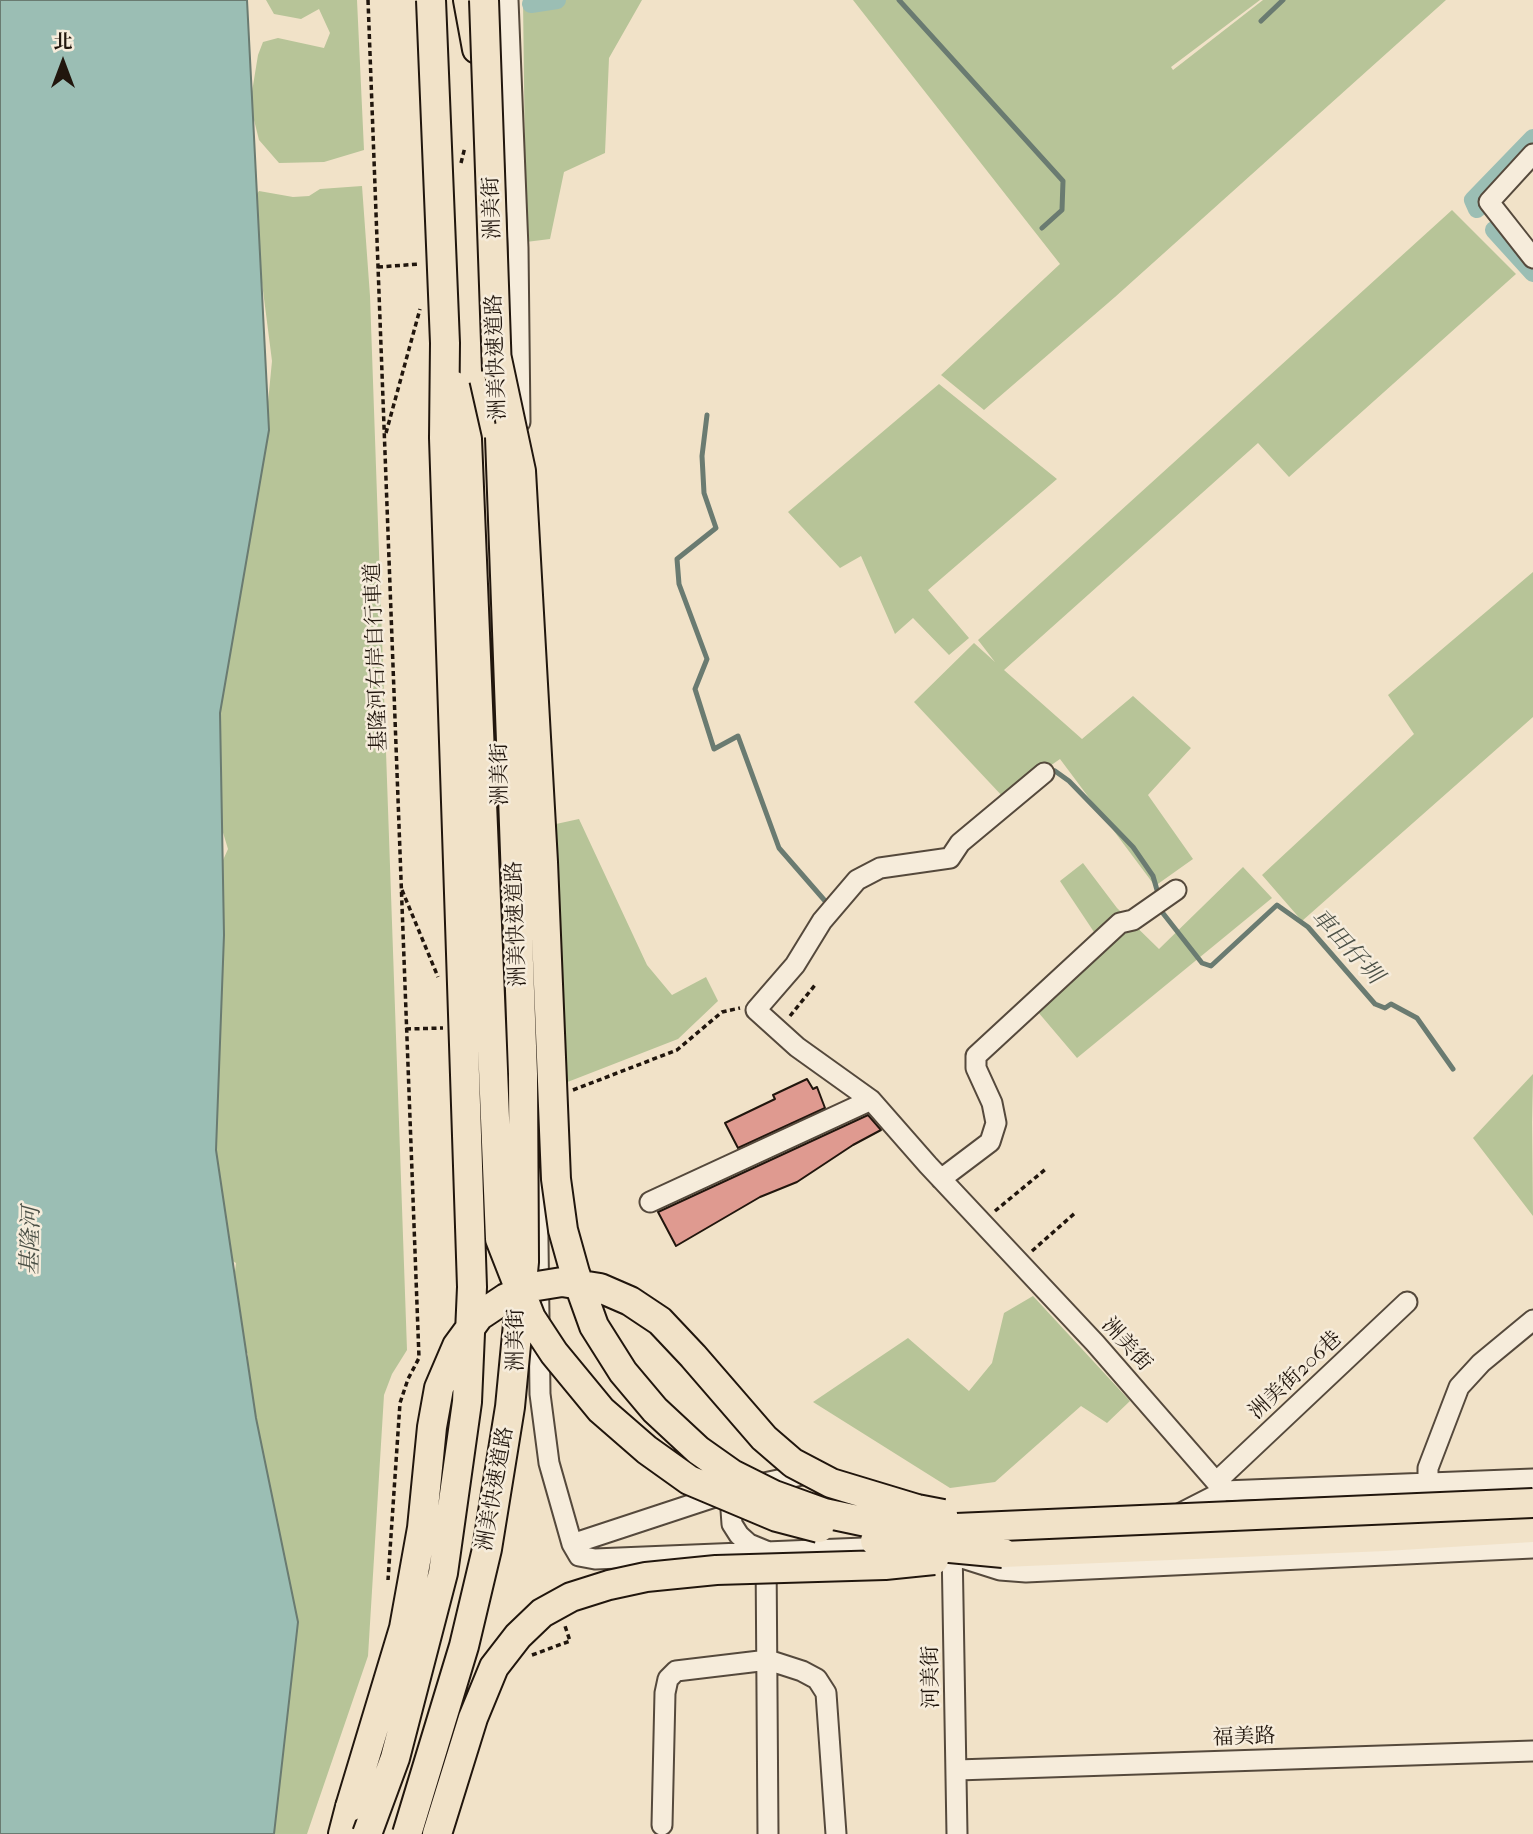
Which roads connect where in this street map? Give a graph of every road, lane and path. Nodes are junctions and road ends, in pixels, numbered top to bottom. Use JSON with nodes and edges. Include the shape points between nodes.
{"nodes":[{"id":1,"x":368,"y":0,"type":"edge"},
{"id":2,"x":433,"y":0,"type":"edge"},
{"id":3,"x":468,"y":0,"type":"edge"},
{"id":4,"x":484,"y":0,"type":"edge"},
{"id":5,"x":508,"y":0,"type":"edge"},
{"id":6,"x":488,"y":107,"type":"junction"},
{"id":7,"x":1533,"y":154,"type":"edge"},
{"id":8,"x":1533,"y":258,"type":"edge"},
{"id":9,"x":432,"y":263,"type":"dead end"},
{"id":10,"x":378,"y":267,"type":"junction"},
{"id":11,"x":421,"y":303,"type":"dead end"},
{"id":12,"x":445,"y":343,"type":"junction"},
{"id":13,"x":496,"y":354,"type":"junction"},
{"id":14,"x":384,"y":438,"type":"junction"},
{"id":15,"x":1044,"y":773,"type":"dead end"},
{"id":16,"x":401,"y":886,"type":"junction"},
{"id":17,"x":1176,"y":890,"type":"dead end"},
{"id":18,"x":815,"y":985,"type":"dead end"},
{"id":19,"x":443,"y":989,"type":"dead end"},
{"id":20,"x":756,"y":1010,"type":"junction"},
{"id":21,"x":446,"y":1028,"type":"dead end"},
{"id":22,"x":406,"y":1029,"type":"junction"},
{"id":23,"x":778,"y":1030,"type":"junction"},
{"id":24,"x":535,"y":1094,"type":"junction"},
{"id":25,"x":871,"y":1100,"type":"junction"},
{"id":26,"x":1047,"y":1168,"type":"dead end"},
{"id":27,"x":941,"y":1179,"type":"junction"},
{"id":28,"x":650,"y":1202,"type":"dead end"},
{"id":29,"x":1075,"y":1213,"type":"dead end"},
{"id":30,"x":981,"y":1222,"type":"junction"},
{"id":31,"x":1019,"y":1263,"type":"junction"},
{"id":32,"x":1407,"y":1302,"type":"dead end"},
{"id":33,"x":417,"y":1312,"type":"dead end"},
{"id":34,"x":1533,"y":1320,"type":"edge"},
{"id":35,"x":1533,"y":1479,"type":"edge"},
{"id":36,"x":1427,"y":1483,"type":"junction"},
{"id":37,"x":745,"y":1487,"type":"junction"},
{"id":38,"x":1220,"y":1487,"type":"junction"},
{"id":39,"x":1533,"y":1503,"type":"edge"},
{"id":40,"x":952,"y":1520,"type":"junction"},
{"id":41,"x":1533,"y":1528,"type":"edge"},
{"id":42,"x":1001,"y":1539,"type":"junction"},
{"id":43,"x":572,"y":1544,"type":"junction"},
{"id":44,"x":1533,"y":1548,"type":"edge"},
{"id":45,"x":766,"y":1551,"type":"junction"},
{"id":46,"x":953,"y":1555,"type":"junction"},
{"id":47,"x":564,"y":1625,"type":"dead end"},
{"id":48,"x":525,"y":1658,"type":"dead end"},
{"id":49,"x":768,"y":1660,"type":"junction"},
{"id":50,"x":1533,"y":1751,"type":"edge"},
{"id":51,"x":957,"y":1770,"type":"junction"},
{"id":52,"x":662,"y":1825,"type":"dead end"},
{"id":53,"x":343,"y":1834,"type":"edge"},
{"id":54,"x":367,"y":1834,"type":"edge"},
{"id":55,"x":407,"y":1834,"type":"edge"},
{"id":56,"x":436,"y":1834,"type":"edge"},
{"id":57,"x":768,"y":1834,"type":"edge"},
{"id":58,"x":835,"y":1834,"type":"edge"},
{"id":59,"x":957,"y":1834,"type":"edge"}],
"edges":[{"from":1,"to":10,"type":"path","name":"基隆河右岸自行車道"},
{"from":2,"to":12,"type":"highway","name":"洲美快速道路","bridge":true},
{"from":3,"to":6,"type":"highway","bridge":true},
{"from":4,"to":6,"type":"highway","name":"洲美快速道路","bridge":true},
{"from":5,"to":24,"type":"street","name":"洲美街","via":[[518,248],[524,805]]},
{"from":6,"to":13,"type":"highway","name":"洲美快速道路","bridge":true},
{"from":7,"to":8,"type":"street","via":[[1489,202]]},
{"from":9,"to":10,"type":"path"},
{"from":10,"to":14,"type":"path","name":"基隆河右岸自行車道"},
{"from":11,"to":14,"type":"path"},
{"from":12,"to":42,"type":"highway","bridge":true,"via":[[467,439],[500,1239],[531,1318],[601,1410],[689,1480],[777,1517],[881,1543]]},
{"from":12,"to":54,"type":"highway","name":"洲美快速道路","bridge":true,"via":[[444,452],[472,1287],[467,1402],[443,1573],[395,1758]]},
{"from":13,"to":42,"type":"highway","bridge":true,"via":[[520,471],[556,1179],[563,1230],[594,1326],[622,1372],[655,1410],[732,1474],[824,1513],[876,1524],[956,1528]]},
{"from":13,"to":55,"type":"highway","name":"洲美快速道路","bridge":true,"via":[[523,1074],[524,1262],[510,1407],[487,1549],[464,1646]]},
{"from":14,"to":16,"type":"path","name":"基隆河右岸自行車道"},
{"from":15,"to":20,"type":"street","via":[[960,843],[950,858],[880,868],[857,880]]},
{"from":16,"to":19,"type":"path"},
{"from":16,"to":22,"type":"path","name":"基隆河右岸自行車道"},
{"from":17,"to":27,"type":"street","via":[[1133,920],[1120,923],[976,1056],[996,1123],[990,1142]]},
{"from":18,"to":23,"type":"path"},
{"from":20,"to":23,"type":"street","name":"洲美街"},
{"from":20,"to":24,"type":"path","via":[[722,1012],[677,1049],[633,1068],[576,1089]]},
{"from":21,"to":22,"type":"path"},
{"from":22,"to":33,"type":"path","name":"基隆河右岸自行車道"},
{"from":23,"to":25,"type":"street","name":"洲美街"},
{"from":24,"to":43,"type":"street","name":"洲美街","via":[[540,1394],[549,1463]]},
{"from":25,"to":27,"type":"street","name":"洲美街"},
{"from":25,"to":28,"type":"street"},
{"from":26,"to":30,"type":"path"},
{"from":27,"to":30,"type":"street","name":"洲美街"},
{"from":29,"to":31,"type":"path"},
{"from":30,"to":31,"type":"street","name":"洲美街"},
{"from":31,"to":38,"type":"street","name":"洲美街"},
{"from":32,"to":38,"type":"street","name":"洲美街206巷"},
{"from":34,"to":36,"type":"street","via":[[1459,1387],[1427,1468]]},
{"from":35,"to":36,"type":"street"},
{"from":36,"to":38,"type":"street"},
{"from":37,"to":40,"type":"street","via":[[831,1474],[858,1479]]},
{"from":37,"to":43,"type":"street"},
{"from":37,"to":45,"type":"street","via":[[731,1510],[732,1524],[749,1544]]},
{"from":38,"to":40,"type":"street","via":[[1190,1510],[1145,1526],[1102,1533],[988,1529]]},
{"from":39,"to":42,"type":"highway","bridge":true},
{"from":40,"to":46,"type":"street","name":"河美街"},
{"from":41,"to":42,"type":"highway","via":[[1385,1537]]},
{"from":42,"to":53,"type":"highway","bridge":true,"via":[[831,1483],[793,1463],[764,1438],[660,1321],[630,1301],[600,1288],[562,1282],[531,1287],[506,1298],[480,1316],[457,1346],[439,1388],[404,1628]]},
{"from":42,"to":56,"type":"highway","bridge":true,"via":[[885,1564],[646,1577],[571,1597],[542,1613],[494,1667]]},
{"from":43,"to":45,"type":"street","via":[[579,1556],[595,1559]]},
{"from":44,"to":46,"type":"street","via":[[1026,1572],[1000,1570]]},
{"from":45,"to":46,"type":"street","via":[[904,1547]]},
{"from":45,"to":49,"type":"street"},
{"from":46,"to":51,"type":"street","name":"河美街"},
{"from":47,"to":48,"type":"path","via":[[570,1641]]},
{"from":49,"to":52,"type":"street","via":[[676,1671],[668,1679]]},
{"from":49,"to":57,"type":"street"},
{"from":49,"to":58,"type":"street","via":[[803,1671],[817,1679],[826,1693]]},
{"from":50,"to":51,"type":"street","name":"福美路"},
{"from":51,"to":59,"type":"street","name":"河美街"}]}
